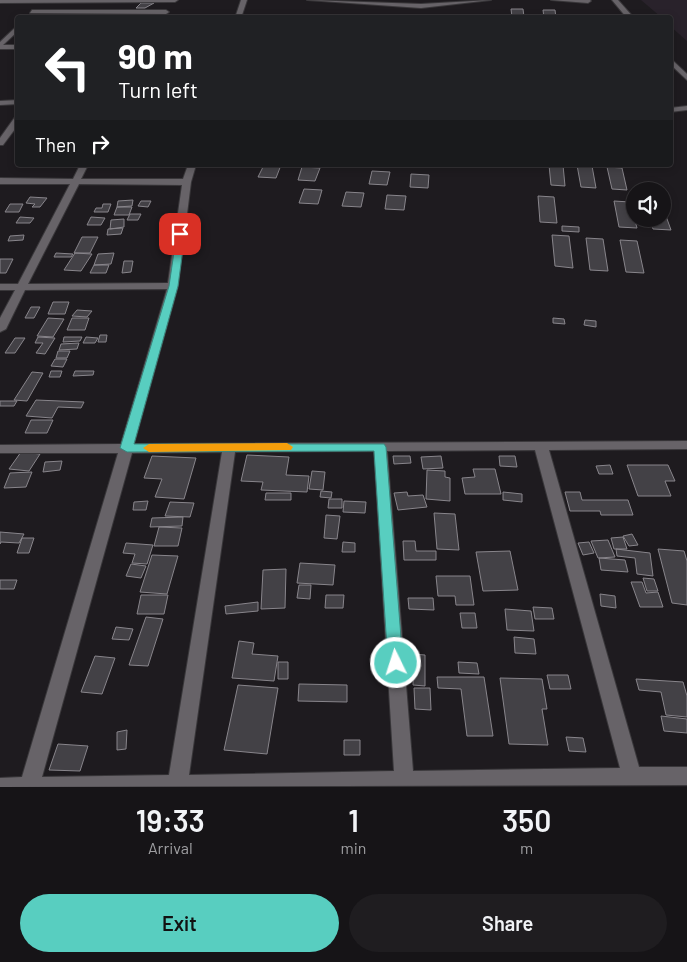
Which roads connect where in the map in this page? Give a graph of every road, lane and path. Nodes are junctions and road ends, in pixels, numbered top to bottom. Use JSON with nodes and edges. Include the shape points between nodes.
{"nodes":[{"id":1,"x":43,"y":0,"type":"edge"},
{"id":2,"x":110,"y":0,"type":"edge"},
{"id":3,"x":173,"y":0,"type":"edge"},
{"id":4,"x":244,"y":0,"type":"edge"},
{"id":5,"x":310,"y":0,"type":"edge"},
{"id":6,"x":488,"y":0,"type":"edge"},
{"id":7,"x":554,"y":0,"type":"edge"},
{"id":8,"x":615,"y":0,"type":"edge"},
{"id":9,"x":0,"y":1,"type":"edge"},
{"id":10,"x":588,"y":1,"type":"edge"},
{"id":11,"x":421,"y":6,"type":"junction"},
{"id":12,"x":32,"y":12,"type":"junction"},
{"id":13,"x":422,"y":13,"type":"dead end"},
{"id":14,"x":29,"y":15,"type":"edge"},
{"id":15,"x":165,"y":15,"type":"edge"},
{"id":16,"x":239,"y":15,"type":"edge"},
{"id":17,"x":628,"y":15,"type":"edge"},
{"id":18,"x":15,"y":33,"type":"edge"},
{"id":19,"x":0,"y":46,"type":"edge"},
{"id":20,"x":15,"y":47,"type":"edge"},
{"id":21,"x":673,"y":63,"type":"edge"},
{"id":22,"x":687,"y":78,"type":"edge"},
{"id":23,"x":15,"y":102,"type":"edge"},
{"id":24,"x":0,"y":103,"type":"edge"},
{"id":25,"x":687,"y":108,"type":"edge"},
{"id":26,"x":673,"y":110,"type":"edge"},
{"id":27,"x":15,"y":123,"type":"edge"},
{"id":28,"x":0,"y":143,"type":"edge"},
{"id":29,"x":83,"y":167,"type":"edge"},
{"id":30,"x":191,"y":167,"type":"edge"},
{"id":31,"x":76,"y":180,"type":"junction"},
{"id":32,"x":0,"y":181,"type":"edge"},
{"id":33,"x":187,"y":182,"type":"junction"},
{"id":34,"x":173,"y":286,"type":"junction"},
{"id":35,"x":0,"y":287,"type":"edge"},
{"id":36,"x":21,"y":287,"type":"junction"},
{"id":37,"x":0,"y":329,"type":"edge"},
{"id":38,"x":687,"y":445,"type":"edge"},
{"id":39,"x":541,"y":446,"type":"junction"},
{"id":40,"x":380,"y":447,"type":"junction"},
{"id":41,"x":127,"y":448,"type":"junction"},
{"id":42,"x":229,"y":448,"type":"junction"},
{"id":43,"x":0,"y":449,"type":"edge"},
{"id":44,"x":687,"y":776,"type":"edge"},
{"id":45,"x":632,"y":777,"type":"junction"},
{"id":46,"x":404,"y":781,"type":"junction"},
{"id":47,"x":562,"y":782,"type":"edge"},
{"id":48,"x":365,"y":784,"type":"edge"},
{"id":49,"x":29,"y":786,"type":"edge"},
{"id":50,"x":177,"y":786,"type":"edge"},
{"id":51,"x":0,"y":787,"type":"edge"}],
"edges":[{"from":1,"to":2,"type":"street"},
{"from":1,"to":9,"type":"street"},
{"from":1,"to":12,"type":"street"},
{"from":2,"to":3,"type":"street"},
{"from":3,"to":15,"type":"street"},
{"from":4,"to":16,"type":"street"},
{"from":5,"to":11,"type":"street"},
{"from":6,"to":11,"type":"street"},
{"from":7,"to":10,"type":"street"},
{"from":8,"to":17,"type":"street"},
{"from":11,"to":13,"type":"street"},
{"from":12,"to":14,"type":"street"},
{"from":12,"to":15,"type":"street"},
{"from":18,"to":19,"type":"street"},
{"from":19,"to":20,"type":"street"},
{"from":21,"to":22,"type":"street"},
{"from":23,"to":24,"type":"street"},
{"from":25,"to":26,"type":"street"},
{"from":27,"to":28,"type":"street"},
{"from":29,"to":31,"type":"street"},
{"from":30,"to":33,"type":"street"},
{"from":31,"to":32,"type":"street"},
{"from":31,"to":33,"type":"street"},
{"from":31,"to":36,"type":"street"},
{"from":33,"to":34,"type":"street"},
{"from":34,"to":36,"type":"street"},
{"from":34,"to":41,"type":"street"},
{"from":35,"to":36,"type":"street"},
{"from":36,"to":37,"type":"street"},
{"from":38,"to":39,"type":"street"},
{"from":39,"to":40,"type":"street"},
{"from":39,"to":45,"type":"street"},
{"from":40,"to":42,"type":"street"},
{"from":40,"to":46,"type":"street"},
{"from":41,"to":42,"type":"street"},
{"from":41,"to":43,"type":"street"},
{"from":41,"to":49,"type":"street"},
{"from":42,"to":50,"type":"street"},
{"from":44,"to":45,"type":"street"},
{"from":45,"to":47,"type":"street"},
{"from":46,"to":47,"type":"street"},
{"from":46,"to":48,"type":"street"},
{"from":48,"to":50,"type":"street"},
{"from":49,"to":50,"type":"street"},
{"from":49,"to":51,"type":"street"}]}
